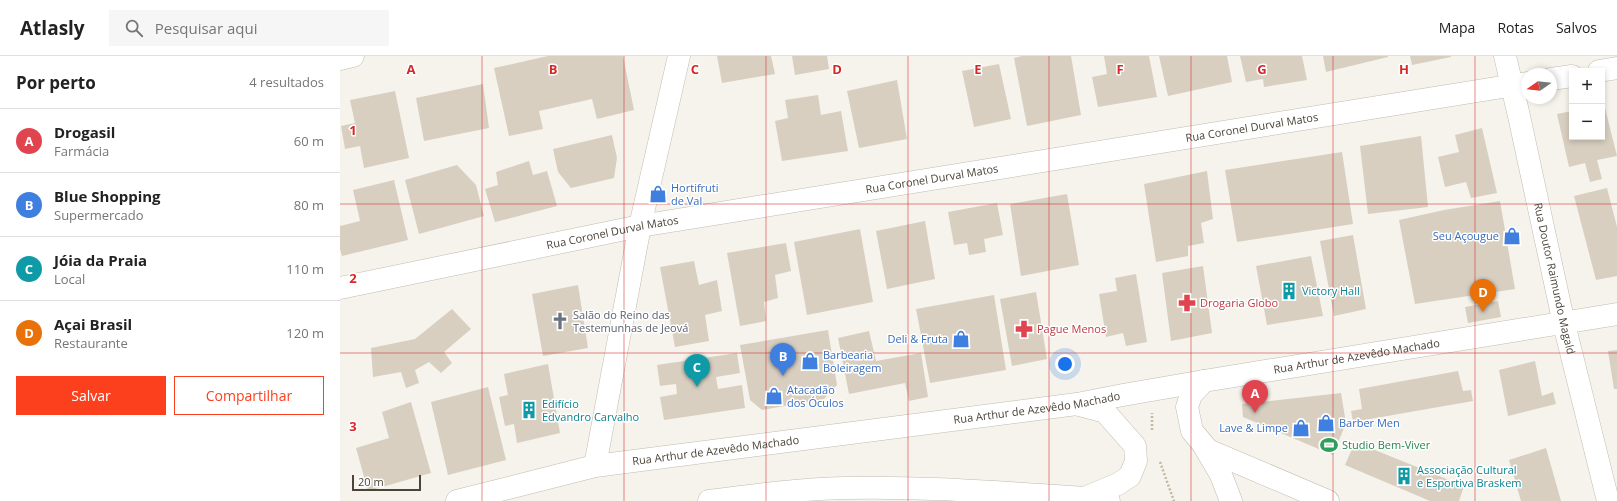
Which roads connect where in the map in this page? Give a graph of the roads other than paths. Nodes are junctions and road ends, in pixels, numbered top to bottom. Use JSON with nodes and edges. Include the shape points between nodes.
{"nodes":[{"id":1,"x":353,"y":56,"type":"edge"},
{"id":2,"x":679,"y":56,"type":"edge"},
{"id":3,"x":1505,"y":56,"type":"edge"},
{"id":4,"x":340,"y":59,"type":"edge"},
{"id":5,"x":1617,"y":68,"type":"edge"},
{"id":6,"x":1605,"y":70,"type":"edge"},
{"id":7,"x":1569,"y":76,"type":"edge"},
{"id":8,"x":1557,"y":78,"type":"edge"},
{"id":9,"x":1520,"y":84,"type":"edge"},
{"id":10,"x":640,"y":226,"type":"junction"},
{"id":11,"x":340,"y":288,"type":"edge"},
{"id":12,"x":1617,"y":314,"type":"edge"},
{"id":13,"x":1564,"y":324,"type":"junction"},
{"id":14,"x":1204,"y":381,"type":"junction"},
{"id":15,"x":1077,"y":404,"type":"junction"},
{"id":16,"x":1200,"y":440,"type":"junction"},
{"id":17,"x":595,"y":466,"type":"junction"},
{"id":18,"x":796,"y":496,"type":"edge"},
{"id":19,"x":1086,"y":498,"type":"junction"},
{"id":20,"x":457,"y":501,"type":"edge"},
{"id":21,"x":708,"y":501,"type":"edge"},
{"id":22,"x":1109,"y":501,"type":"edge"},
{"id":23,"x":1232,"y":501,"type":"edge"},
{"id":24,"x":1328,"y":501,"type":"edge"},
{"id":25,"x":1608,"y":501,"type":"edge"}],
"edges":[{"from":1,"to":4,"type":"street"},
{"from":2,"to":10,"type":"street"},
{"from":3,"to":9,"type":"street","name":"Rua Doutor Raimundo Magald"},
{"from":5,"to":6,"type":"street"},
{"from":7,"to":8,"type":"street"},
{"from":9,"to":10,"type":"street","name":"Rua Coronel Durval Matos"},
{"from":9,"to":13,"type":"street","name":"Rua Doutor Raimundo Magald"},
{"from":10,"to":11,"type":"street","name":"Rua Coronel Durval Matos"},
{"from":10,"to":17,"type":"street"},
{"from":12,"to":13,"type":"street","name":"Rua Arthur de Azevêdo Machado"},
{"from":13,"to":14,"type":"street","name":"Rua Arthur de Azevêdo Machado"},
{"from":13,"to":25,"type":"street","name":"Rua Doutor Raimundo Magald"},
{"from":14,"to":15,"type":"street","name":"Rua Arthur de Azevêdo Machado"},
{"from":14,"to":16,"type":"street","via":[[1191,395],[1187,407],[1192,431]]},
{"from":15,"to":17,"type":"street","name":"Rua Arthur de Azevêdo Machado"},
{"from":15,"to":19,"type":"street","via":[[1105,412],[1135,446],[1136,461],[1130,476]]},
{"from":16,"to":23,"type":"street","via":[[1221,475]]},
{"from":16,"to":24,"type":"street","via":[[1208,450]]},
{"from":17,"to":20,"type":"street","name":"Rua Arthur de Azevêdo Machado"},
{"from":18,"to":19,"type":"street","via":[[844,488],[942,489]]},
{"from":18,"to":21,"type":"street"},
{"from":19,"to":22,"type":"street"}]}
